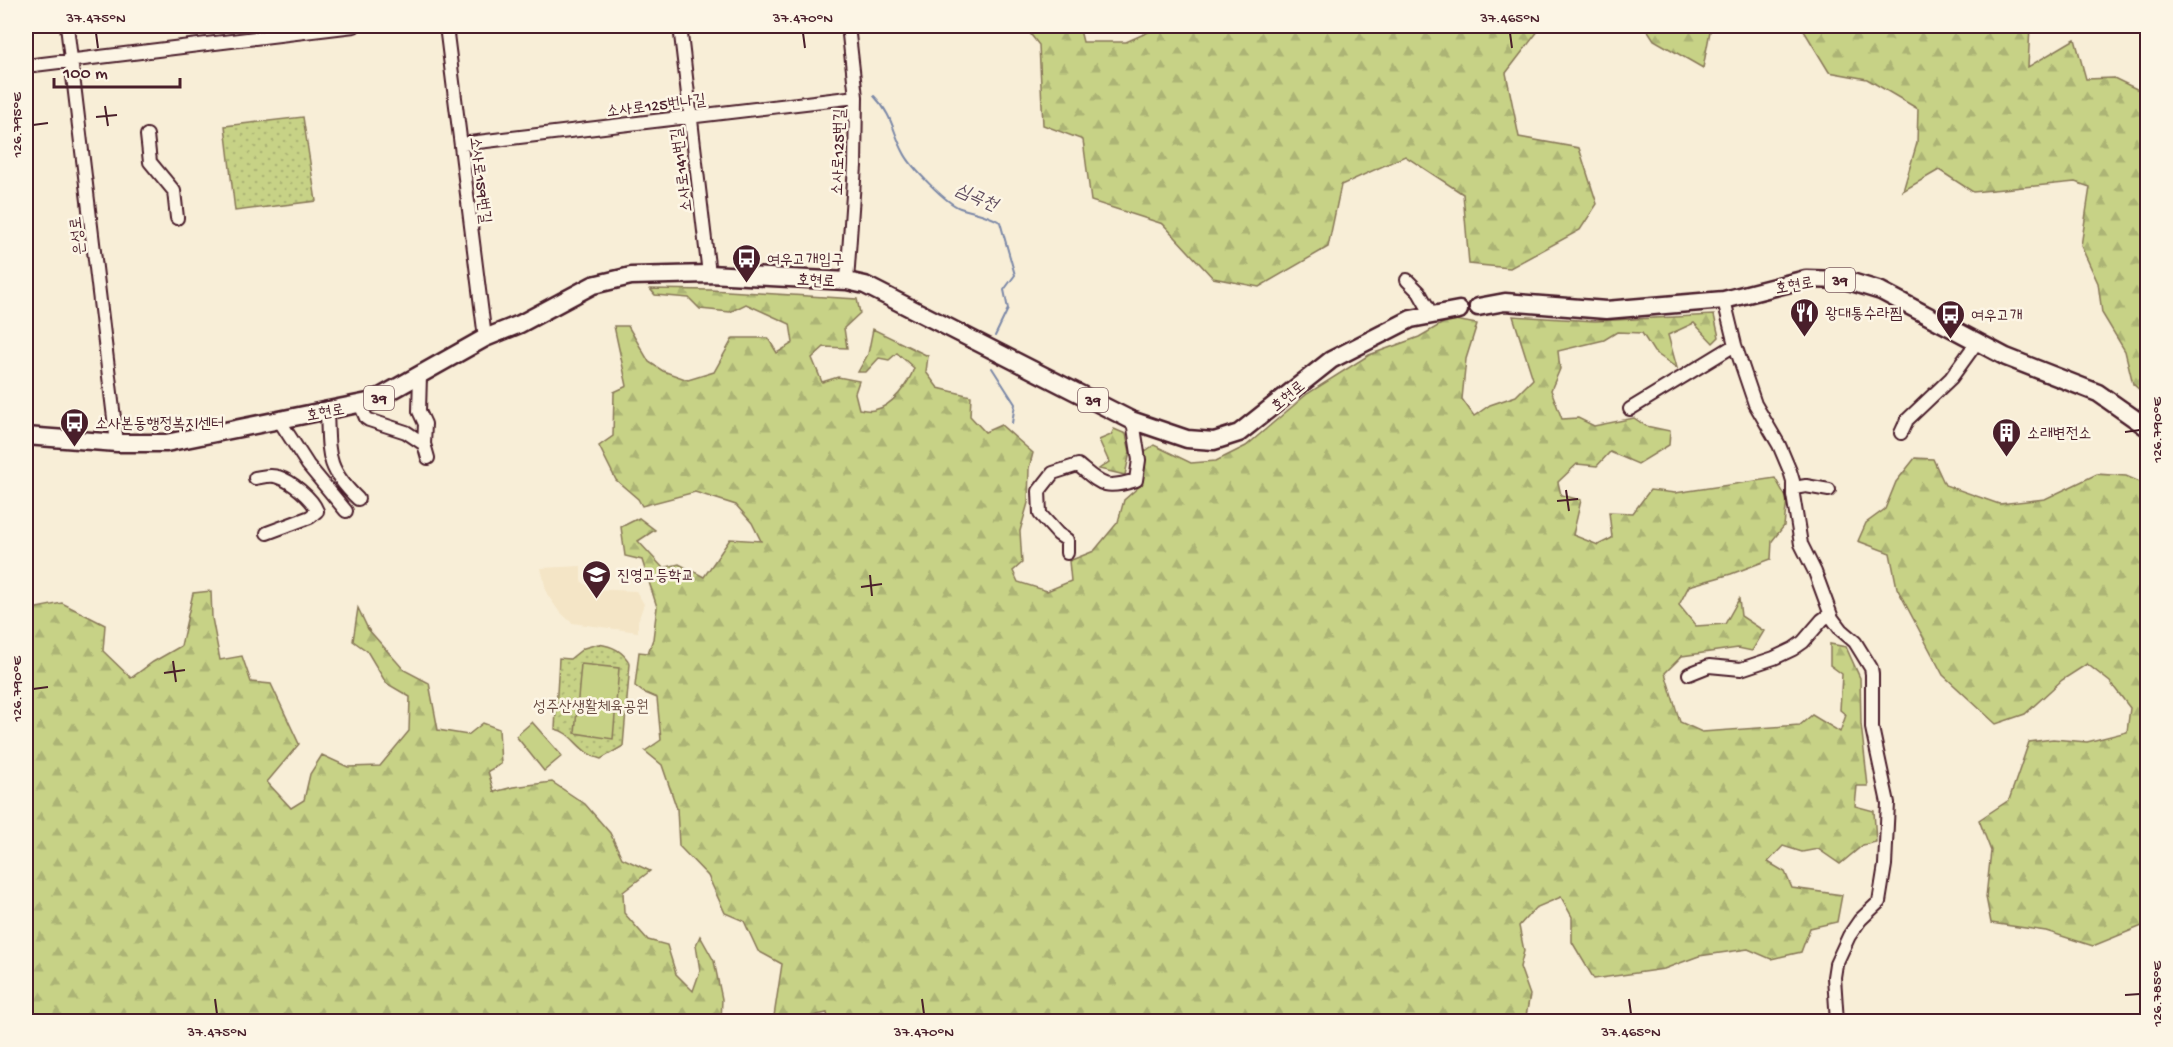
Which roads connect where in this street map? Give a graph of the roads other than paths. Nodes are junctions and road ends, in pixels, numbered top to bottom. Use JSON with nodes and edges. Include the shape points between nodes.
{"nodes":[{"id":1,"x":67,"y":26,"type":"edge"},
{"id":2,"x":354,"y":26,"type":"edge"},
{"id":3,"x":446,"y":26,"type":"edge"},
{"id":4,"x":680,"y":26,"type":"edge"},
{"id":5,"x":848,"y":26,"type":"edge"},
{"id":6,"x":329,"y":27,"type":"edge"},
{"id":7,"x":71,"y":61,"type":"junction"},
{"id":8,"x":26,"y":66,"type":"edge"},
{"id":9,"x":856,"y":97,"type":"junction"},
{"id":10,"x":690,"y":117,"type":"junction"},
{"id":11,"x":147,"y":135,"type":"dead end"},
{"id":12,"x":461,"y":144,"type":"junction"},
{"id":13,"x":177,"y":218,"type":"dead end"},
{"id":14,"x":709,"y":274,"type":"junction"},
{"id":15,"x":1407,"y":280,"type":"dead end"},
{"id":16,"x":846,"y":281,"type":"junction"},
{"id":17,"x":1724,"y":300,"type":"junction"},
{"id":18,"x":1478,"y":307,"type":"dead end"},
{"id":19,"x":1459,"y":310,"type":"dead end"},
{"id":20,"x":1432,"y":315,"type":"junction"},
{"id":21,"x":485,"y":338,"type":"junction"},
{"id":22,"x":1977,"y":342,"type":"junction"},
{"id":23,"x":1735,"y":345,"type":"junction"},
{"id":24,"x":420,"y":375,"type":"junction"},
{"id":25,"x":360,"y":404,"type":"junction"},
{"id":26,"x":1630,"y":409,"type":"dead end"},
{"id":27,"x":327,"y":411,"type":"junction"},
{"id":28,"x":279,"y":420,"type":"junction"},
{"id":29,"x":1133,"y":421,"type":"junction"},
{"id":30,"x":2148,"y":428,"type":"edge"},
{"id":31,"x":1901,"y":433,"type":"dead end"},
{"id":32,"x":26,"y":436,"type":"edge"},
{"id":33,"x":117,"y":443,"type":"junction"},
{"id":34,"x":424,"y":444,"type":"junction"},
{"id":35,"x":428,"y":458,"type":"dead end"},
{"id":36,"x":255,"y":478,"type":"dead end"},
{"id":37,"x":1794,"y":488,"type":"junction"},
{"id":38,"x":1829,"y":490,"type":"dead end"},
{"id":39,"x":358,"y":499,"type":"dead end"},
{"id":40,"x":346,"y":511,"type":"dead end"},
{"id":41,"x":267,"y":533,"type":"dead end"},
{"id":42,"x":1067,"y":552,"type":"dead end"},
{"id":43,"x":1830,"y":614,"type":"junction"},
{"id":44,"x":1689,"y":674,"type":"dead end"},
{"id":45,"x":1838,"y":1022,"type":"edge"}],
"edges":[{"from":1,"to":7,"type":"street","name":"은성로"},
{"from":2,"to":6,"type":"street"},
{"from":3,"to":12,"type":"street","name":"소사로159번길"},
{"from":4,"to":10,"type":"street","name":"소사로141번길"},
{"from":5,"to":9,"type":"street","name":"소사로125번길"},
{"from":6,"to":7,"type":"street"},
{"from":7,"to":8,"type":"street"},
{"from":7,"to":33,"type":"street","name":"은성로"},
{"from":9,"to":10,"type":"street","name":"소사로125번나길"},
{"from":9,"to":16,"type":"street","name":"소사로125번길"},
{"from":10,"to":12,"type":"street","name":"소사로125번나길"},
{"from":10,"to":14,"type":"street","name":"소사로141번길"},
{"from":11,"to":13,"type":"street","via":[[150,162],[174,191]]},
{"from":12,"to":21,"type":"street","name":"소사로159번길"},
{"from":14,"to":16,"type":"main road","name":"호현로","number":"39"},
{"from":14,"to":21,"type":"main road","name":"호현로","number":"39","via":[[632,276],[593,285]]},
{"from":15,"to":20,"type":"street"},
{"from":16,"to":29,"type":"main road","name":"호현로","number":"39","via":[[886,295]]},
{"from":17,"to":18,"type":"main road","name":"호현로","number":"39","via":[[1606,310],[1505,302]]},
{"from":17,"to":22,"type":"main road","name":"호현로","number":"39","via":[[1806,279],[1845,280],[1881,291]]},
{"from":17,"to":23,"type":"street"},
{"from":19,"to":20,"type":"main road","name":"호현로","number":"39"},
{"from":20,"to":29,"type":"main road","name":"호현로","number":"39","via":[[1411,319],[1331,360],[1239,433],[1214,441],[1187,440]]},
{"from":21,"to":24,"type":"main road","name":"호현로","number":"39"},
{"from":22,"to":30,"type":"main road","name":"호현로","number":"39","via":[[2098,393]]},
{"from":22,"to":31,"type":"street","via":[[1951,378],[1907,420]]},
{"from":23,"to":26,"type":"street"},
{"from":23,"to":37,"type":"street","via":[[1755,404],[1779,445]]},
{"from":24,"to":25,"type":"main road","name":"호현로","number":"39","via":[[374,401]]},
{"from":24,"to":34,"type":"street","via":[[419,411],[426,428]]},
{"from":25,"to":27,"type":"main road","name":"호현로","number":"39"},
{"from":25,"to":34,"type":"street","via":[[369,420],[406,432]]},
{"from":27,"to":28,"type":"main road","name":"호현로","number":"39"},
{"from":27,"to":39,"type":"street","via":[[331,462],[343,484]]},
{"from":28,"to":33,"type":"main road","name":"호현로","number":"39","via":[[166,443]]},
{"from":28,"to":40,"type":"street","via":[[308,465]]},
{"from":29,"to":42,"type":"street","via":[[1140,460],[1136,480],[1114,487],[1099,483],[1078,465],[1053,473],[1039,491],[1040,514],[1067,540]]},
{"from":32,"to":33,"type":"main road","name":"호현로","number":"39"},
{"from":34,"to":35,"type":"street"},
{"from":36,"to":41,"type":"street","via":[[279,477],[306,496],[317,511]]},
{"from":37,"to":38,"type":"street"},
{"from":37,"to":43,"type":"street","via":[[1800,540]]},
{"from":43,"to":44,"type":"street","via":[[1793,649],[1741,669],[1709,666]]},
{"from":43,"to":45,"type":"street","via":[[1871,668],[1872,728],[1888,811],[1881,898],[1849,936],[1836,964]]}]}
